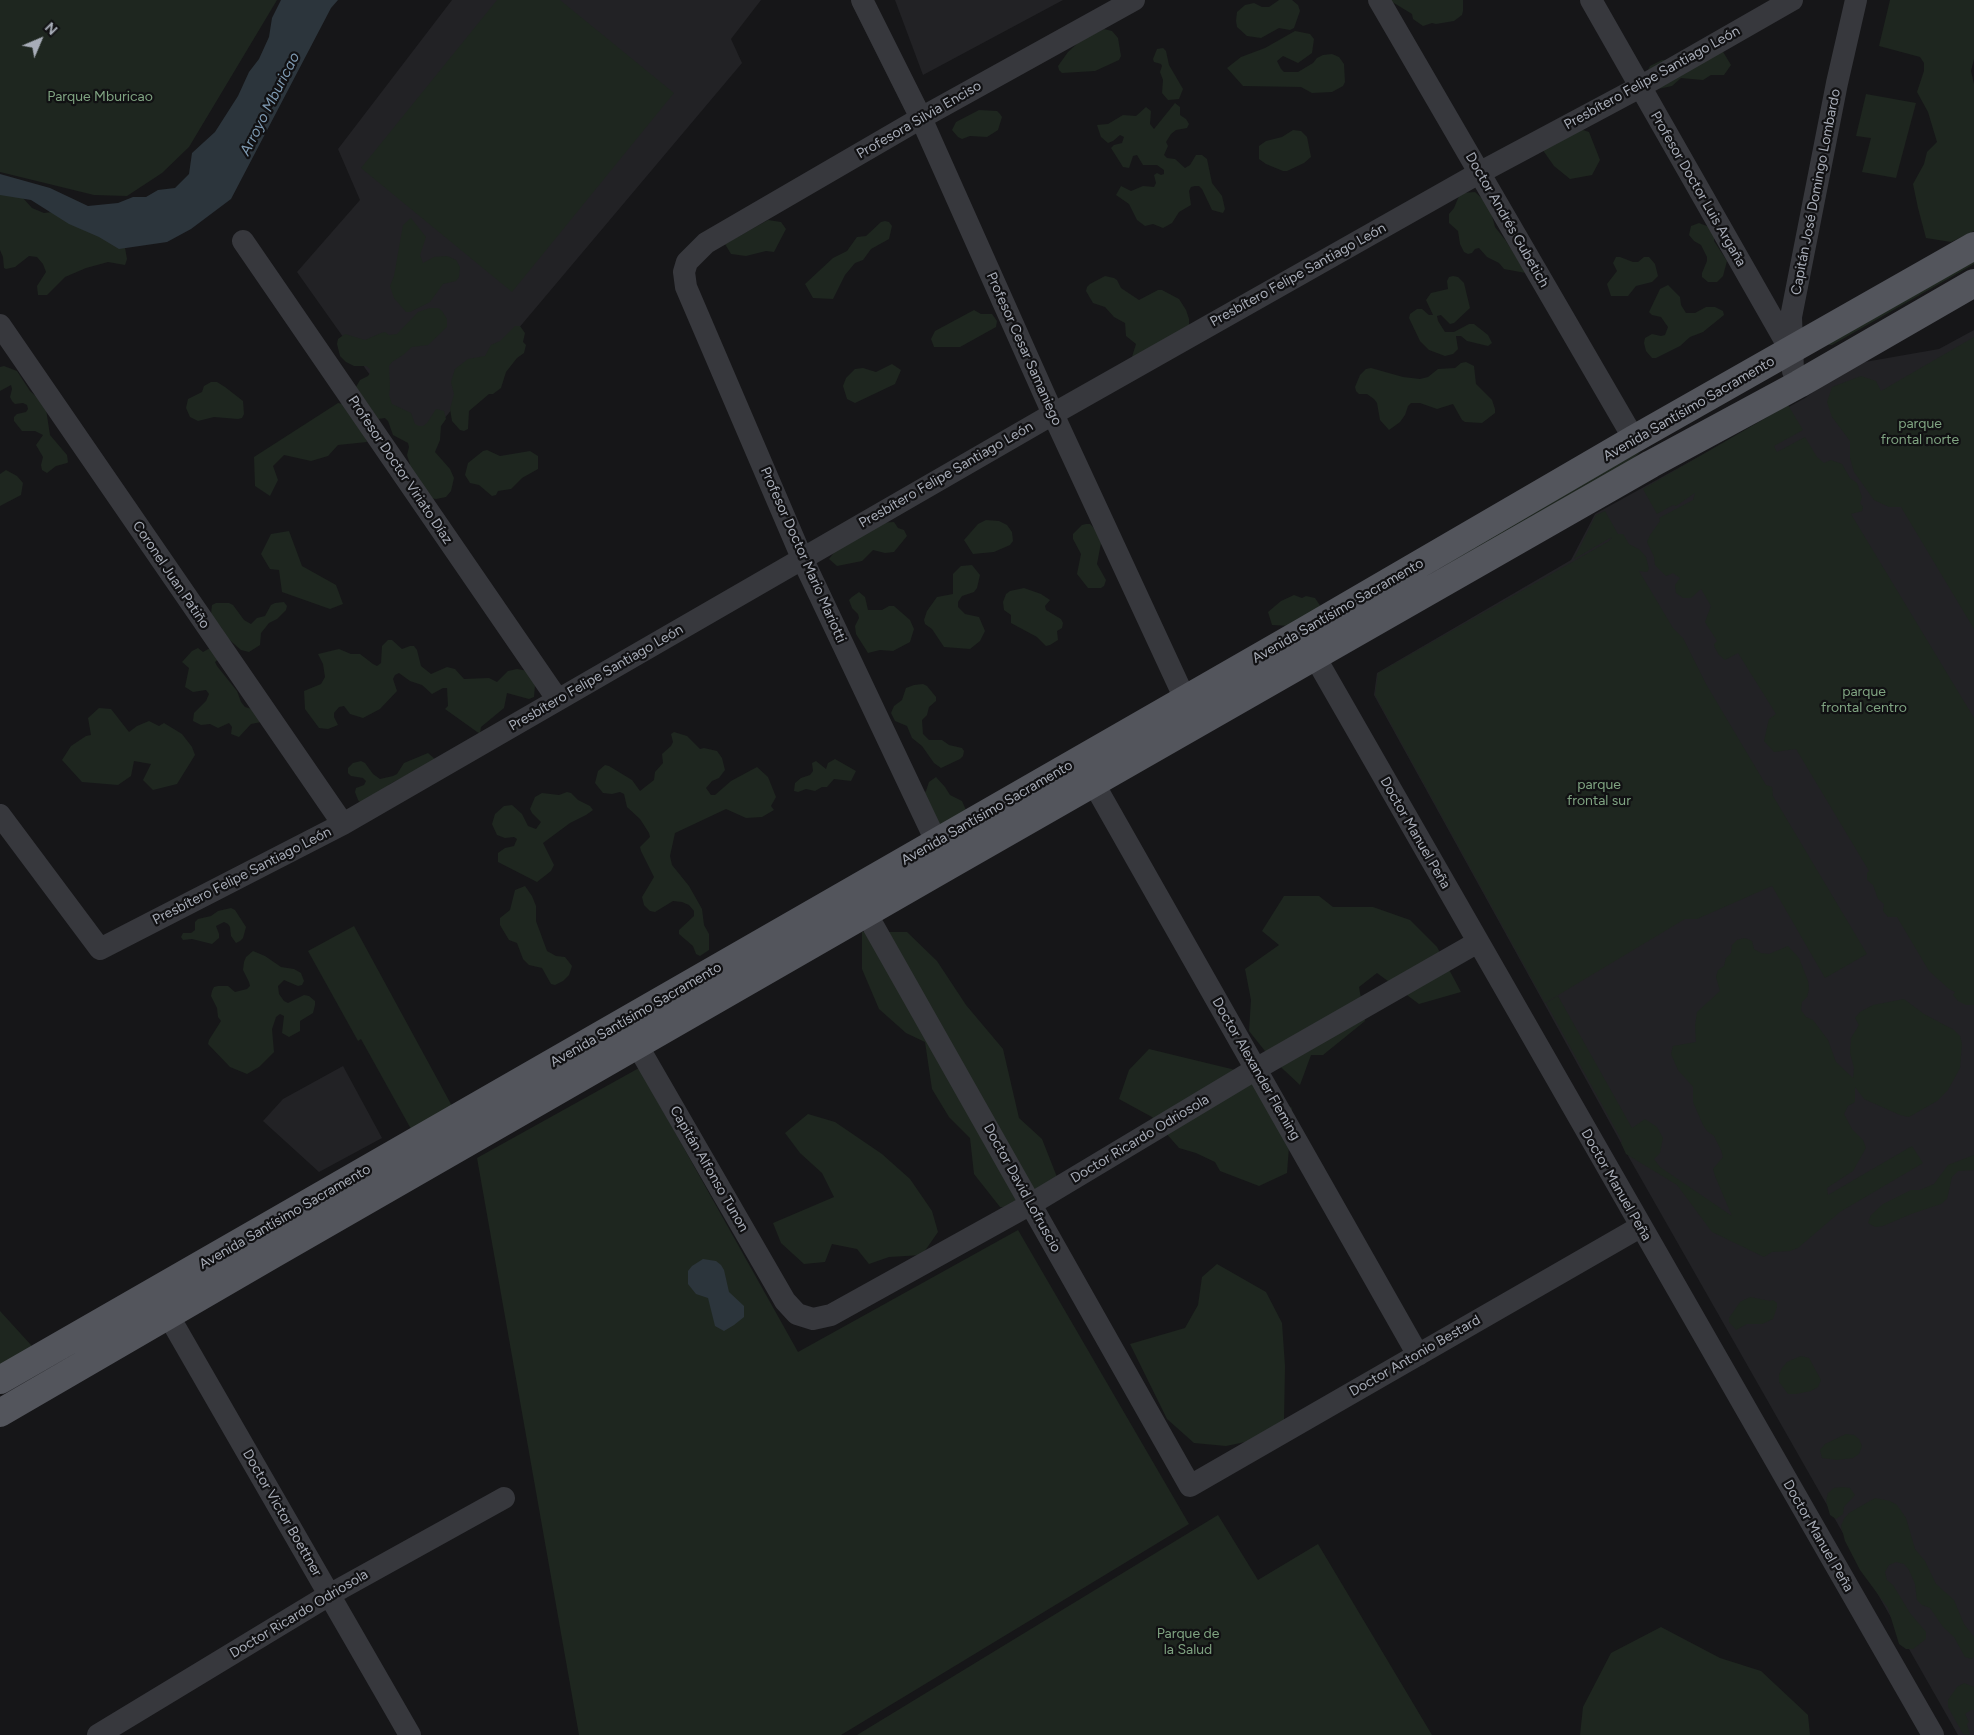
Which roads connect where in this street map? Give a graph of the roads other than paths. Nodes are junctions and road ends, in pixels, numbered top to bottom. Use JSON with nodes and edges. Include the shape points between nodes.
{"nodes":[{"id":1,"x":862,"y":0,"type":"edge"},
{"id":2,"x":1134,"y":0,"type":"edge"},
{"id":3,"x":1379,"y":0,"type":"edge"},
{"id":4,"x":1591,"y":0,"type":"edge"},
{"id":5,"x":1792,"y":0,"type":"edge"},
{"id":6,"x":1856,"y":0,"type":"edge"},
{"id":7,"x":1640,"y":87,"type":"junction"},
{"id":8,"x":921,"y":118,"type":"junction"},
{"id":9,"x":1480,"y":174,"type":"junction"},
{"id":10,"x":243,"y":241,"type":"dead end"},
{"id":11,"x":706,"y":244,"type":"joint"},
{"id":12,"x":1974,"y":246,"type":"edge"},
{"id":13,"x":1974,"y":283,"type":"edge"},
{"id":14,"x":0,"y":325,"type":"edge"},
{"id":15,"x":1794,"y":369,"type":"junction"},
{"id":16,"x":1052,"y":414,"type":"junction"},
{"id":17,"x":1634,"y":439,"type":"junction"},
{"id":18,"x":802,"y":558,"type":"junction"},
{"id":19,"x":1301,"y":633,"type":"junction"},
{"id":20,"x":1314,"y":657,"type":"junction"},
{"id":21,"x":1185,"y":699,"type":"junction"},
{"id":22,"x":558,"y":700,"type":"junction"},
{"id":23,"x":1094,"y":784,"type":"junction"},
{"id":24,"x":0,"y":815,"type":"edge"},
{"id":25,"x":342,"y":824,"type":"junction"},
{"id":26,"x":936,"y":842,"type":"junction"},
{"id":27,"x":948,"y":866,"type":"junction"},
{"id":28,"x":853,"y":890,"type":"junction"},
{"id":29,"x":867,"y":914,"type":"junction"},
{"id":30,"x":1478,"y":942,"type":"junction"},
{"id":31,"x":623,"y":1022,"type":"junction"},
{"id":32,"x":638,"y":1046,"type":"junction"},
{"id":33,"x":1256,"y":1069,"type":"junction"},
{"id":34,"x":1031,"y":1204,"type":"junction"},
{"id":35,"x":1640,"y":1227,"type":"junction"},
{"id":36,"x":258,"y":1232,"type":"junction"},
{"id":37,"x":272,"y":1255,"type":"junction"},
{"id":38,"x":154,"y":1291,"type":"junction"},
{"id":39,"x":797,"y":1314,"type":"joint"},
{"id":40,"x":168,"y":1316,"type":"junction"},
{"id":41,"x":1418,"y":1355,"type":"junction"},
{"id":42,"x":6,"y":1376,"type":"edge"},
{"id":43,"x":27,"y":1398,"type":"junction"},
{"id":44,"x":0,"y":1413,"type":"edge"},
{"id":45,"x":1190,"y":1486,"type":"joint"},
{"id":46,"x":504,"y":1498,"type":"dead end"},
{"id":47,"x":329,"y":1595,"type":"junction"},
{"id":48,"x":106,"y":1733,"type":"edge"},
{"id":49,"x":410,"y":1735,"type":"edge"},
{"id":50,"x":1933,"y":1735,"type":"edge"}],
"edges":[{"from":1,"to":8,"type":"street","name":"Profesor Cesar Samaniego"},
{"from":2,"to":8,"type":"street","name":"Profesora Silvia Enciso"},
{"from":3,"to":9,"type":"street","name":"Doctor Andrés Gubetich"},
{"from":4,"to":7,"type":"street","name":"Profesor Doctor Luis Argaña"},
{"from":5,"to":7,"type":"street","name":"Presbítero Felipe Santiago León"},
{"from":6,"to":15,"type":"street","name":"Capitán José Domingo Lombardo","via":[[1790,317]]},
{"from":7,"to":9,"type":"street","name":"Presbítero Felipe Santiago León"},
{"from":7,"to":15,"type":"street","name":"Profesor Doctor Luis Argaña"},
{"from":8,"to":11,"type":"street","name":"Profesora Silvia Enciso"},
{"from":8,"to":16,"type":"street","name":"Profesor Cesar Samaniego"},
{"from":9,"to":16,"type":"street","name":"Presbítero Felipe Santiago León"},
{"from":9,"to":17,"type":"street","name":"Doctor Andrés Gubetich"},
{"from":10,"to":22,"type":"street","name":"Profesor Doctor Viriato Díaz"},
{"from":11,"to":18,"type":"street","name":"Profesor Doctor Mario Mariotti","via":[[687,262],[684,272],[686,287]]},
{"from":12,"to":15,"type":"main road","name":"Avenida Santísimo Sacramento"},
{"from":13,"to":15,"type":"main road","name":"Avenida Santísimo Sacramento"},
{"from":14,"to":25,"type":"street","name":"Coronel Juan Patiño"},
{"from":15,"to":17,"type":"main road","name":"Avenida Santísimo Sacramento"},
{"from":15,"to":20,"type":"main road","name":"Avenida Santísimo Sacramento","via":[[1651,464]]},
{"from":16,"to":18,"type":"street","name":"Presbítero Felipe Santiago León"},
{"from":16,"to":21,"type":"street","name":"Profesor Cesar Samaniego"},
{"from":17,"to":19,"type":"main road","name":"Avenida Santísimo Sacramento"},
{"from":18,"to":22,"type":"street","name":"Presbítero Felipe Santiago León"},
{"from":18,"to":26,"type":"street","name":"Profesor Doctor Mario Mariotti"},
{"from":19,"to":20,"type":"street","name":"Doctor Manuel Peña"},
{"from":19,"to":21,"type":"main road","name":"Avenida Santísimo Sacramento"},
{"from":20,"to":23,"type":"main road","name":"Avenida Santísimo Sacramento"},
{"from":20,"to":30,"type":"street","name":"Doctor Manuel Peña"},
{"from":21,"to":26,"type":"main road","name":"Avenida Santísimo Sacramento"},
{"from":22,"to":25,"type":"street","name":"Presbítero Felipe Santiago León"},
{"from":23,"to":27,"type":"main road","name":"Avenida Santísimo Sacramento"},
{"from":23,"to":33,"type":"street","name":"Doctor Alexander Fleming"},
{"from":24,"to":25,"type":"street","name":"Presbítero Felipe Santiago León","via":[[100,949]]},
{"from":26,"to":27,"type":"street","name":"Profesor Doctor Mario Mariotti"},
{"from":26,"to":28,"type":"main road","name":"Avenida Santísimo Sacramento"},
{"from":27,"to":29,"type":"main road","name":"Avenida Santísimo Sacramento"},
{"from":28,"to":29,"type":"street","name":"Doctor David Lofruscio"},
{"from":28,"to":31,"type":"main road","name":"Avenida Santísimo Sacramento"},
{"from":29,"to":32,"type":"main road","name":"Avenida Santísimo Sacramento"},
{"from":29,"to":34,"type":"street","name":"Doctor David Lofruscio"},
{"from":30,"to":33,"type":"street","name":"Doctor Ricardo Odriosola"},
{"from":30,"to":35,"type":"street","name":"Doctor Manuel Peña"},
{"from":31,"to":32,"type":"street","name":"Capitán Alfonso Tunon"},
{"from":31,"to":36,"type":"main road","name":"Avenida Santísimo Sacramento"},
{"from":32,"to":37,"type":"main road","name":"Avenida Santísimo Sacramento"},
{"from":32,"to":39,"type":"street","name":"Capitán Alfonso Tunon","via":[[786,1301]]},
{"from":33,"to":34,"type":"street","name":"Doctor Ricardo Odriosola"},
{"from":33,"to":41,"type":"street","name":"Doctor Alexander Fleming"},
{"from":34,"to":39,"type":"street","name":"Doctor Ricardo Odriosola","via":[[831,1315],[813,1319]]},
{"from":34,"to":45,"type":"street","name":"Doctor David Lofruscio"},
{"from":35,"to":41,"type":"street","name":"Doctor Antonio Bestard"},
{"from":35,"to":50,"type":"street","name":"Doctor Manuel Peña"},
{"from":36,"to":37,"type":"main road"},
{"from":36,"to":38,"type":"main road","name":"Avenida Santísimo Sacramento"},
{"from":37,"to":40,"type":"main road","name":"Avenida Santísimo Sacramento"},
{"from":38,"to":40,"type":"street","name":"Doctor Victor Boettner"},
{"from":38,"to":42,"type":"main road","name":"Avenida Santísimo Sacramento"},
{"from":40,"to":43,"type":"main road","name":"Avenida Santísimo Sacramento"},
{"from":40,"to":47,"type":"street","name":"Doctor Victor Boettner"},
{"from":41,"to":45,"type":"street","name":"Doctor Antonio Bestard"},
{"from":42,"to":43,"type":"main road"},
{"from":43,"to":44,"type":"main road","name":"Avenida Santísimo Sacramento"},
{"from":46,"to":47,"type":"street","name":"Doctor Ricardo Odriosola"},
{"from":47,"to":48,"type":"street","name":"Doctor Ricardo Odriosola"},
{"from":47,"to":49,"type":"street","name":"Doctor Victor Boettner"}]}
